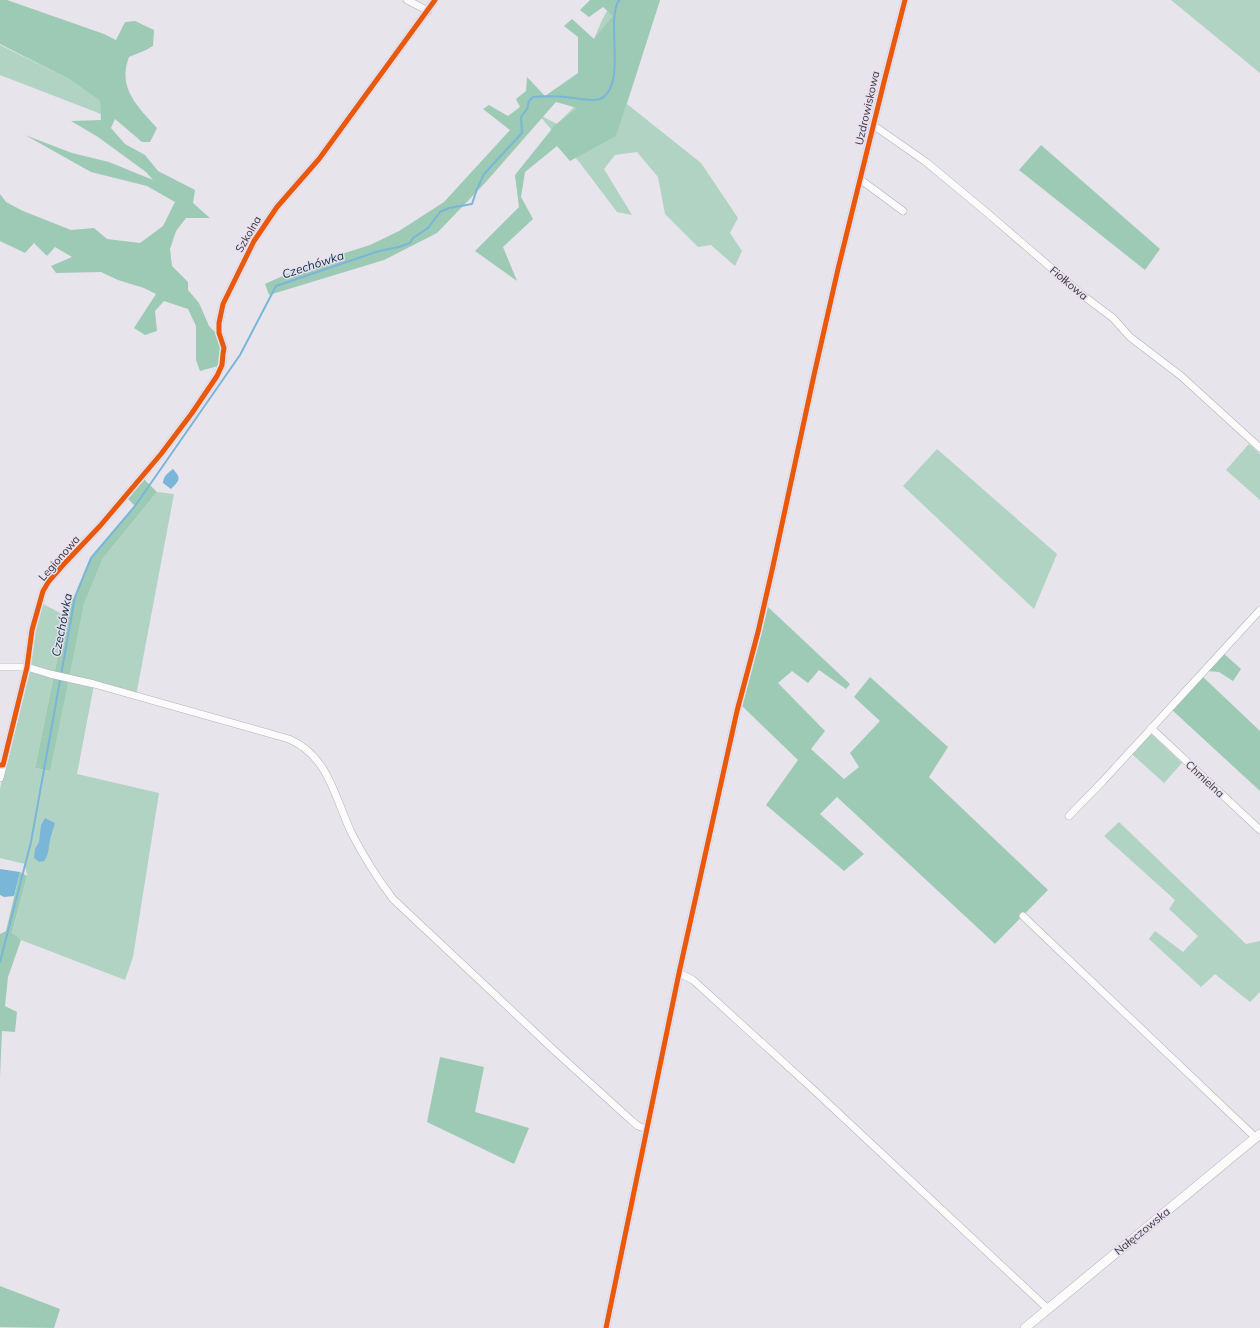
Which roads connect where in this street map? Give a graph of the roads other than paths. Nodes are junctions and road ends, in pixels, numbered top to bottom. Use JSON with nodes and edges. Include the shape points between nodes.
{"nodes":[{"id":1,"x":407,"y":0,"type":"edge"},
{"id":2,"x":435,"y":0,"type":"edge"},
{"id":3,"x":905,"y":0,"type":"edge"},
{"id":4,"x":428,"y":12,"type":"junction"},
{"id":5,"x":873,"y":125,"type":"junction"},
{"id":6,"x":861,"y":180,"type":"junction"},
{"id":7,"x":903,"y":211,"type":"dead end"},
{"id":8,"x":1260,"y":448,"type":"edge"},
{"id":9,"x":125,"y":497,"type":"joint"},
{"id":10,"x":1260,"y":610,"type":"edge"},
{"id":11,"x":0,"y":667,"type":"edge"},
{"id":12,"x":27,"y":667,"type":"junction"},
{"id":13,"x":1151,"y":728,"type":"junction"},
{"id":14,"x":2,"y":765,"type":"edge"},
{"id":15,"x":0,"y":778,"type":"edge"},
{"id":16,"x":1069,"y":816,"type":"dead end"},
{"id":17,"x":1260,"y":830,"type":"edge"},
{"id":18,"x":1023,"y":916,"type":"dead end"},
{"id":19,"x":679,"y":973,"type":"junction"},
{"id":20,"x":647,"y":1129,"type":"junction"},
{"id":21,"x":1258,"y":1136,"type":"edge"},
{"id":22,"x":1048,"y":1309,"type":"junction"},
{"id":23,"x":606,"y":1328,"type":"edge"},
{"id":24,"x":1025,"y":1328,"type":"edge"}],
"edges":[{"from":1,"to":4,"type":"street"},
{"from":2,"to":4,"type":"street","name":"Szkolna"},
{"from":3,"to":5,"type":"street","name":"Uzdrowiskowa"},
{"from":4,"to":9,"type":"street","name":"Szkolna","via":[[318,159],[277,207],[254,241],[223,304],[219,323],[224,354],[217,376],[161,454]]},
{"from":5,"to":6,"type":"street","name":"Uzdrowiskowa"},
{"from":5,"to":8,"type":"street","name":"Fiołkowa","via":[[926,162],[979,206],[1113,318],[1130,337],[1180,376]]},
{"from":6,"to":7,"type":"street"},
{"from":6,"to":19,"type":"street","name":"Uzdrowiskowa","via":[[814,375],[773,566],[737,711]]},
{"from":9,"to":12,"type":"street","name":"Legionowa","via":[[49,581],[43,591],[32,630]]},
{"from":10,"to":13,"type":"street"},
{"from":11,"to":12,"type":"street"},
{"from":12,"to":14,"type":"street","name":"Legionowa"},
{"from":12,"to":20,"type":"street","via":[[289,739],[307,748],[335,789],[363,854],[393,899],[632,1121]]},
{"from":13,"to":16,"type":"street"},
{"from":13,"to":17,"type":"street","name":"Chmielna"},
{"from":14,"to":15,"type":"street","name":"Legionowa"},
{"from":18,"to":21,"type":"street"},
{"from":19,"to":20,"type":"street","name":"Uzdrowiskowa"},
{"from":19,"to":22,"type":"street","via":[[693,980]]},
{"from":20,"to":23,"type":"street","name":"Uzdrowiskowa"},
{"from":21,"to":22,"type":"main road","name":"Nałęczowska"},
{"from":22,"to":24,"type":"main road","name":"Nałęczowska"}]}
